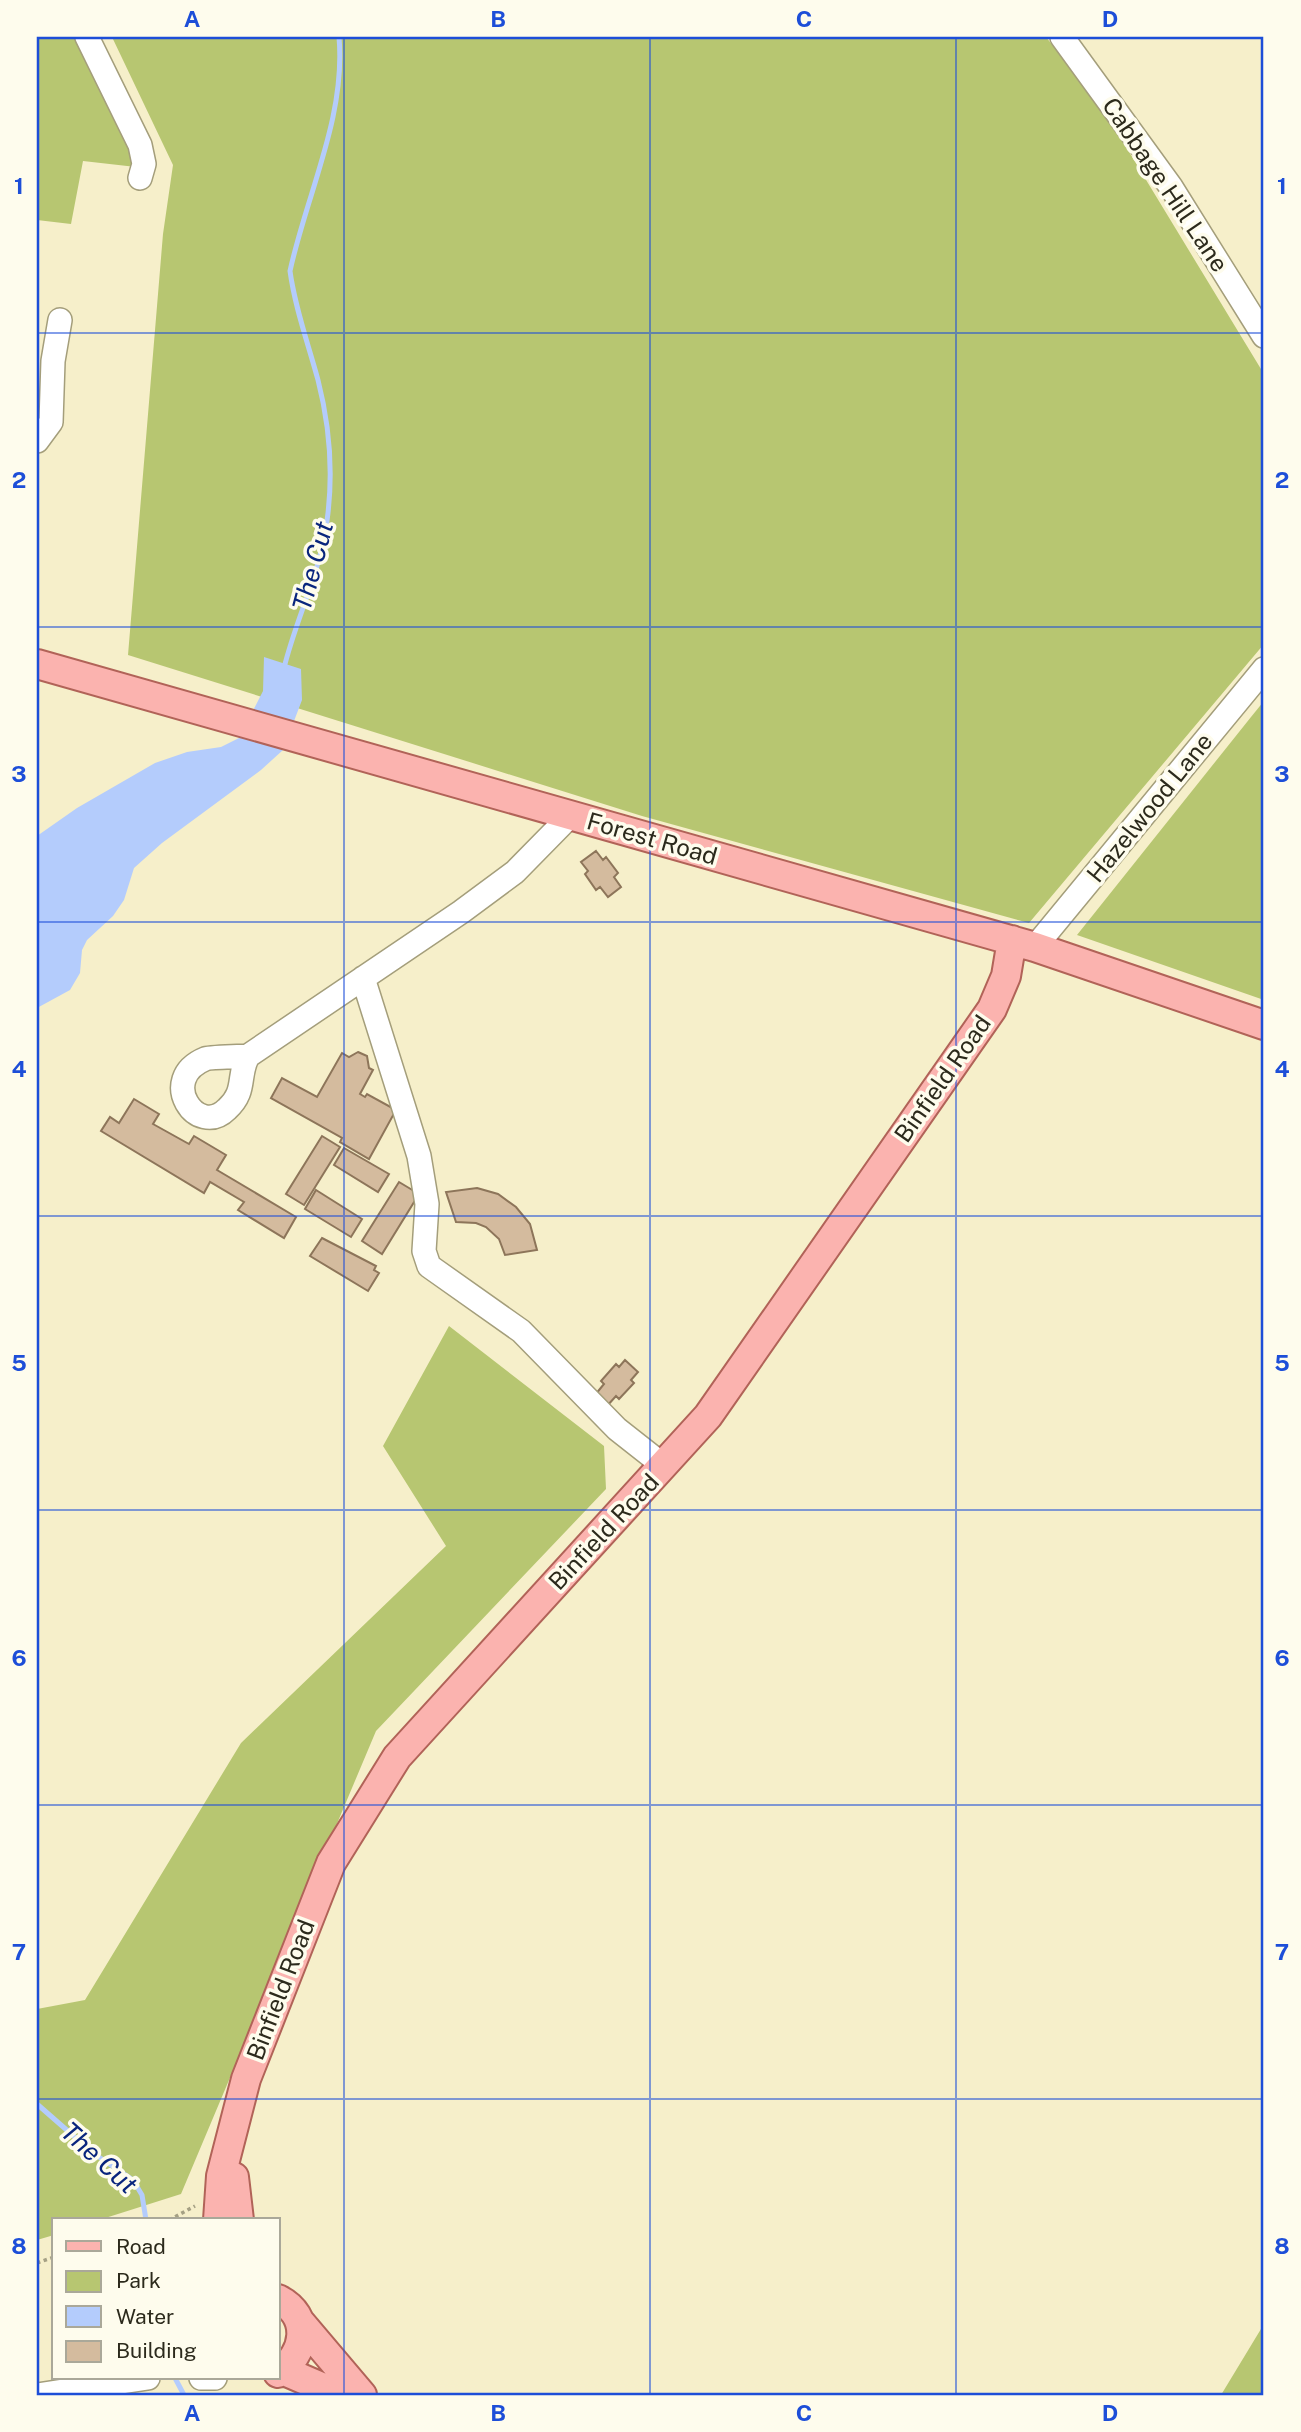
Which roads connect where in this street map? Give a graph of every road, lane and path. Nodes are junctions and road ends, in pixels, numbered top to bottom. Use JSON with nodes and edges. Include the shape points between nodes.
{"nodes":[{"id":1,"x":87,"y":37,"type":"edge"},
{"id":2,"x":1062,"y":37,"type":"edge"},
{"id":3,"x":140,"y":178,"type":"dead end"},
{"id":4,"x":60,"y":320,"type":"dead end"},
{"id":5,"x":1264,"y":336,"type":"edge"},
{"id":6,"x":46,"y":349,"type":"edge"},
{"id":7,"x":37,"y":441,"type":"edge"},
{"id":8,"x":37,"y":664,"type":"edge"},
{"id":9,"x":1264,"y":669,"type":"edge"},
{"id":10,"x":570,"y":816,"type":"junction"},
{"id":11,"x":1023,"y":944,"type":"junction"},
{"id":12,"x":363,"y":978,"type":"junction"},
{"id":13,"x":1264,"y":1025,"type":"edge"},
{"id":14,"x":248,"y":1056,"type":"dead end"},
{"id":15,"x":664,"y":1466,"type":"junction"},
{"id":16,"x":231,"y":2140,"type":"junction"},
{"id":17,"x":207,"y":2213,"type":"edge"},
{"id":18,"x":180,"y":2218,"type":"edge"},
{"id":19,"x":239,"y":2218,"type":"edge"},
{"id":20,"x":280,"y":2300,"type":"edge"},
{"id":21,"x":301,"y":2323,"type":"junction"},
{"id":22,"x":280,"y":2372,"type":"edge"},
{"id":23,"x":131,"y":2380,"type":"edge"},
{"id":24,"x":37,"y":2395,"type":"edge"},
{"id":25,"x":341,"y":2395,"type":"edge"},
{"id":26,"x":362,"y":2395,"type":"edge"}],
"edges":[{"from":1,"to":3,"type":"street","via":[[140,145],[144,164]]},
{"from":2,"to":5,"type":"street","name":"Cabbage Hill Lane","via":[[1171,187]]},
{"from":4,"to":6,"type":"street"},
{"from":6,"to":7,"type":"street","via":[[51,422]]},
{"from":8,"to":10,"type":"main road","name":"Forest Road"},
{"from":9,"to":11,"type":"street","name":"Hazelwood Lane"},
{"from":10,"to":11,"type":"main road","name":"Forest Road"},
{"from":10,"to":12,"type":"street","via":[[515,872]]},
{"from":11,"to":13,"type":"main road","name":"Forest Road"},
{"from":11,"to":15,"type":"main road","name":"Binfield Road","via":[[992,1009],[708,1416]]},
{"from":12,"to":14,"type":"street"},
{"from":12,"to":15,"type":"street","via":[[419,1156],[427,1204],[424,1251],[429,1266],[521,1331],[617,1429]]},
{"from":15,"to":16,"type":"main road","name":"Binfield Road","via":[[397,1757],[331,1863],[246,2079]]},
{"from":16,"to":17,"type":"main road","name":"Binfield Road"},
{"from":16,"to":19,"type":"main road","name":"Binfield Road"},
{"from":17,"to":18,"type":"path"},
{"from":20,"to":21,"type":"main road"},
{"from":21,"to":22,"type":"main road","via":[[299,2352]]},
{"from":21,"to":26,"type":"main road"},
{"from":22,"to":25,"type":"main road"},
{"from":23,"to":24,"type":"street"}]}
